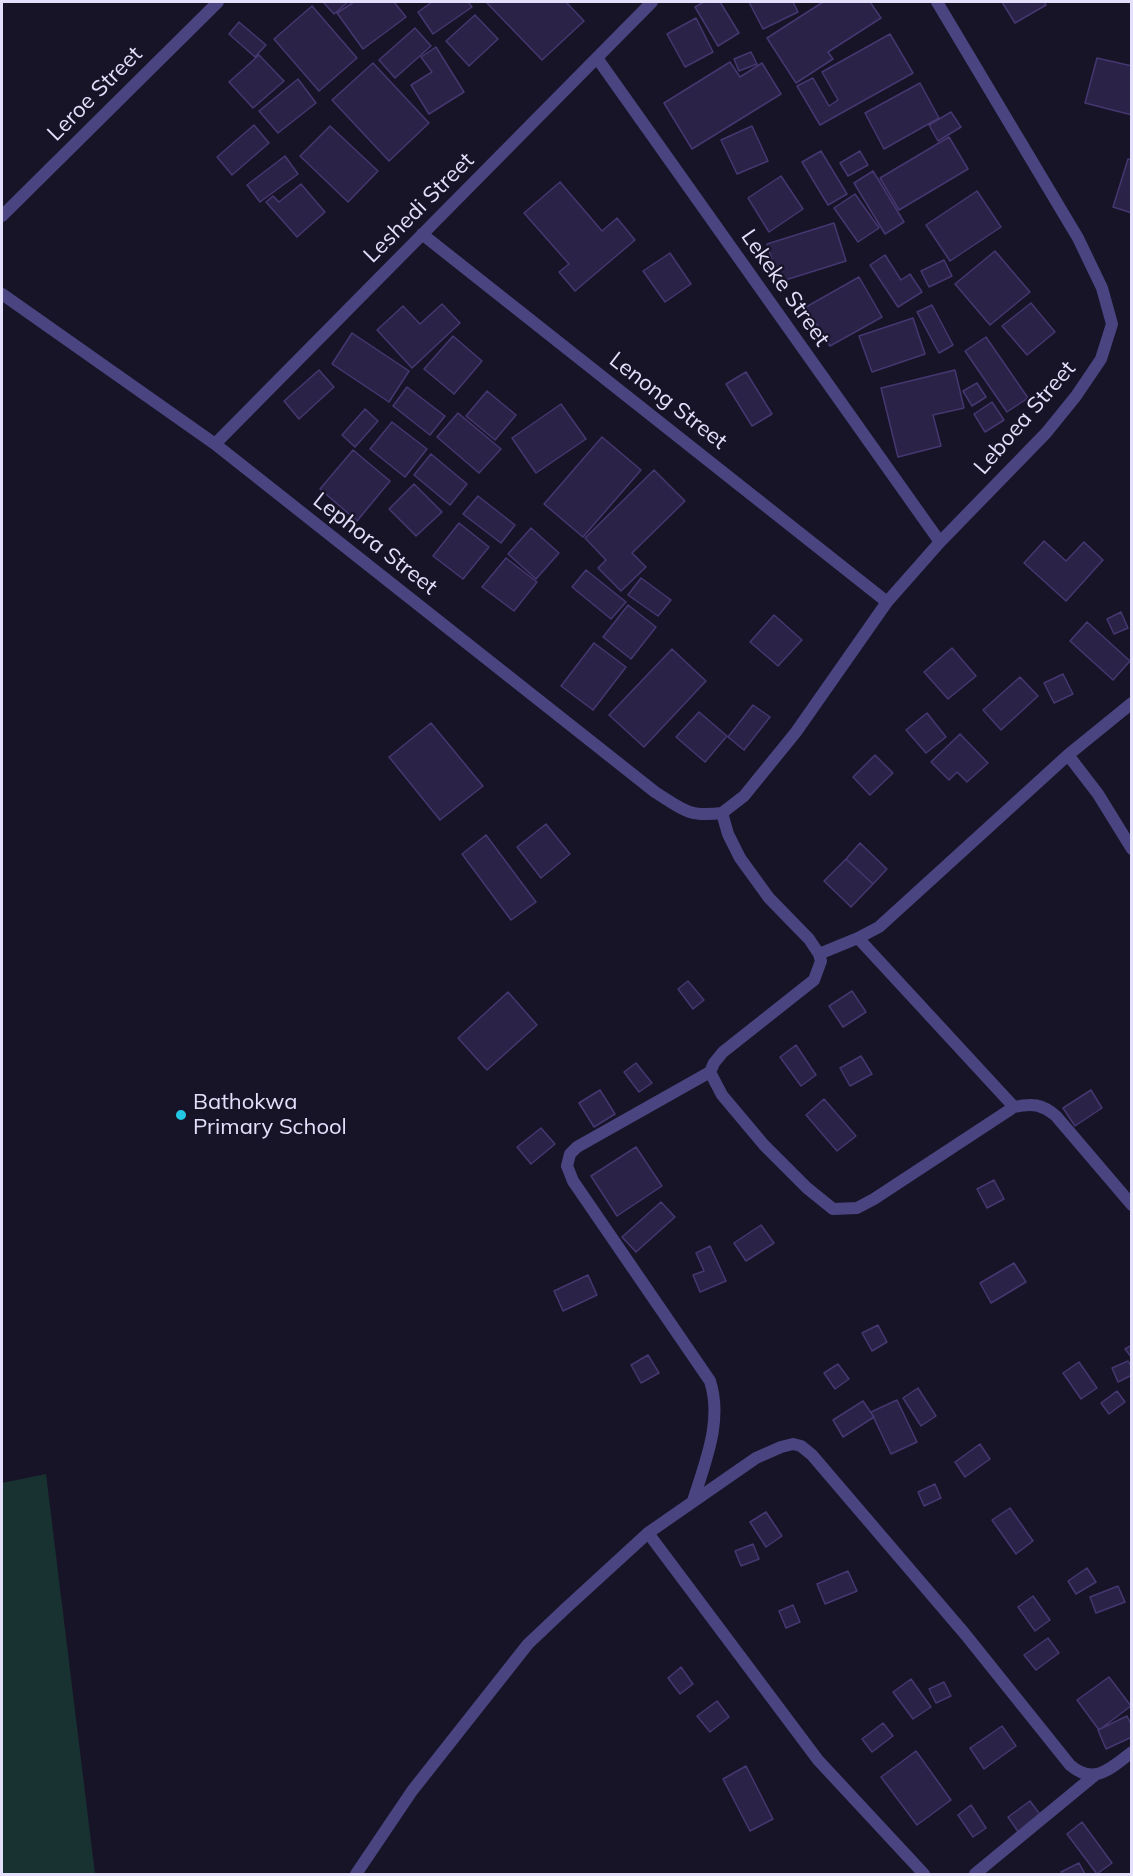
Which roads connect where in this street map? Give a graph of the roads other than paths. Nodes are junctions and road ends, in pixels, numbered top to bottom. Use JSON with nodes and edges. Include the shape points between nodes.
{"nodes":[{"id":1,"x":218,"y":2,"type":"edge"},
{"id":2,"x":652,"y":2,"type":"edge"},
{"id":3,"x":936,"y":2,"type":"edge"},
{"id":4,"x":597,"y":58,"type":"junction"},
{"id":5,"x":2,"y":216,"type":"edge"},
{"id":6,"x":422,"y":234,"type":"junction"},
{"id":7,"x":2,"y":294,"type":"edge"},
{"id":8,"x":215,"y":444,"type":"junction"},
{"id":9,"x":940,"y":542,"type":"junction"},
{"id":10,"x":887,"y":602,"type":"junction"},
{"id":11,"x":1131,"y":703,"type":"edge"},
{"id":12,"x":1068,"y":755,"type":"junction"},
{"id":13,"x":722,"y":813,"type":"junction"},
{"id":14,"x":1131,"y":849,"type":"edge"},
{"id":15,"x":858,"y":938,"type":"junction"},
{"id":16,"x":819,"y":954,"type":"junction"},
{"id":17,"x":710,"y":1072,"type":"junction"},
{"id":18,"x":1014,"y":1107,"type":"junction"},
{"id":19,"x":1131,"y":1205,"type":"edge"},
{"id":20,"x":693,"y":1501,"type":"junction"},
{"id":21,"x":648,"y":1533,"type":"junction"},
{"id":22,"x":1131,"y":1752,"type":"edge"},
{"id":23,"x":1095,"y":1775,"type":"junction"},
{"id":24,"x":356,"y":1875,"type":"edge"},
{"id":25,"x":924,"y":1875,"type":"edge"},
{"id":26,"x":975,"y":1875,"type":"edge"}],
"edges":[{"from":1,"to":5,"type":"street","name":"Leroe Street"},
{"from":2,"to":4,"type":"street","name":"Leshedi Street"},
{"from":3,"to":9,"type":"street","name":"Leboea Street","via":[[1078,238],[1102,288],[1112,324],[1101,359],[1047,433]]},
{"from":4,"to":6,"type":"street","name":"Leshedi Street"},
{"from":4,"to":9,"type":"street","name":"Lekeke Street"},
{"from":6,"to":8,"type":"street","name":"Leshedi Street"},
{"from":6,"to":10,"type":"street","name":"Lenong Street"},
{"from":7,"to":8,"type":"street","name":"Lephora Street"},
{"from":8,"to":13,"type":"street","name":"Lephora Street","via":[[655,792],[688,813]]},
{"from":9,"to":10,"type":"street","name":"Leboea Street"},
{"from":10,"to":13,"type":"street","name":"Leboea Street","via":[[796,732],[744,796]]},
{"from":11,"to":12,"type":"street"},
{"from":12,"to":14,"type":"street","via":[[1098,794]]},
{"from":12,"to":15,"type":"street","via":[[897,912]]},
{"from":13,"to":16,"type":"street","via":[[728,834],[759,887]]},
{"from":15,"to":16,"type":"street"},
{"from":15,"to":18,"type":"street"},
{"from":16,"to":17,"type":"street","via":[[821,961],[814,980],[723,1052]]},
{"from":17,"to":18,"type":"street","via":[[722,1095],[764,1145],[833,1209],[857,1208],[874,1199]]},
{"from":17,"to":20,"type":"street","via":[[577,1147],[567,1166],[591,1209],[710,1381],[714,1430]]},
{"from":18,"to":19,"type":"street","via":[[1031,1103],[1051,1112]]},
{"from":20,"to":21,"type":"street"},
{"from":20,"to":23,"type":"street","via":[[756,1458],[781,1447],[801,1446],[965,1634],[1070,1765]]},
{"from":21,"to":24,"type":"street","via":[[528,1644],[412,1791]]},
{"from":21,"to":25,"type":"street","via":[[818,1760]]},
{"from":22,"to":23,"type":"street"},
{"from":23,"to":26,"type":"street"}]}
